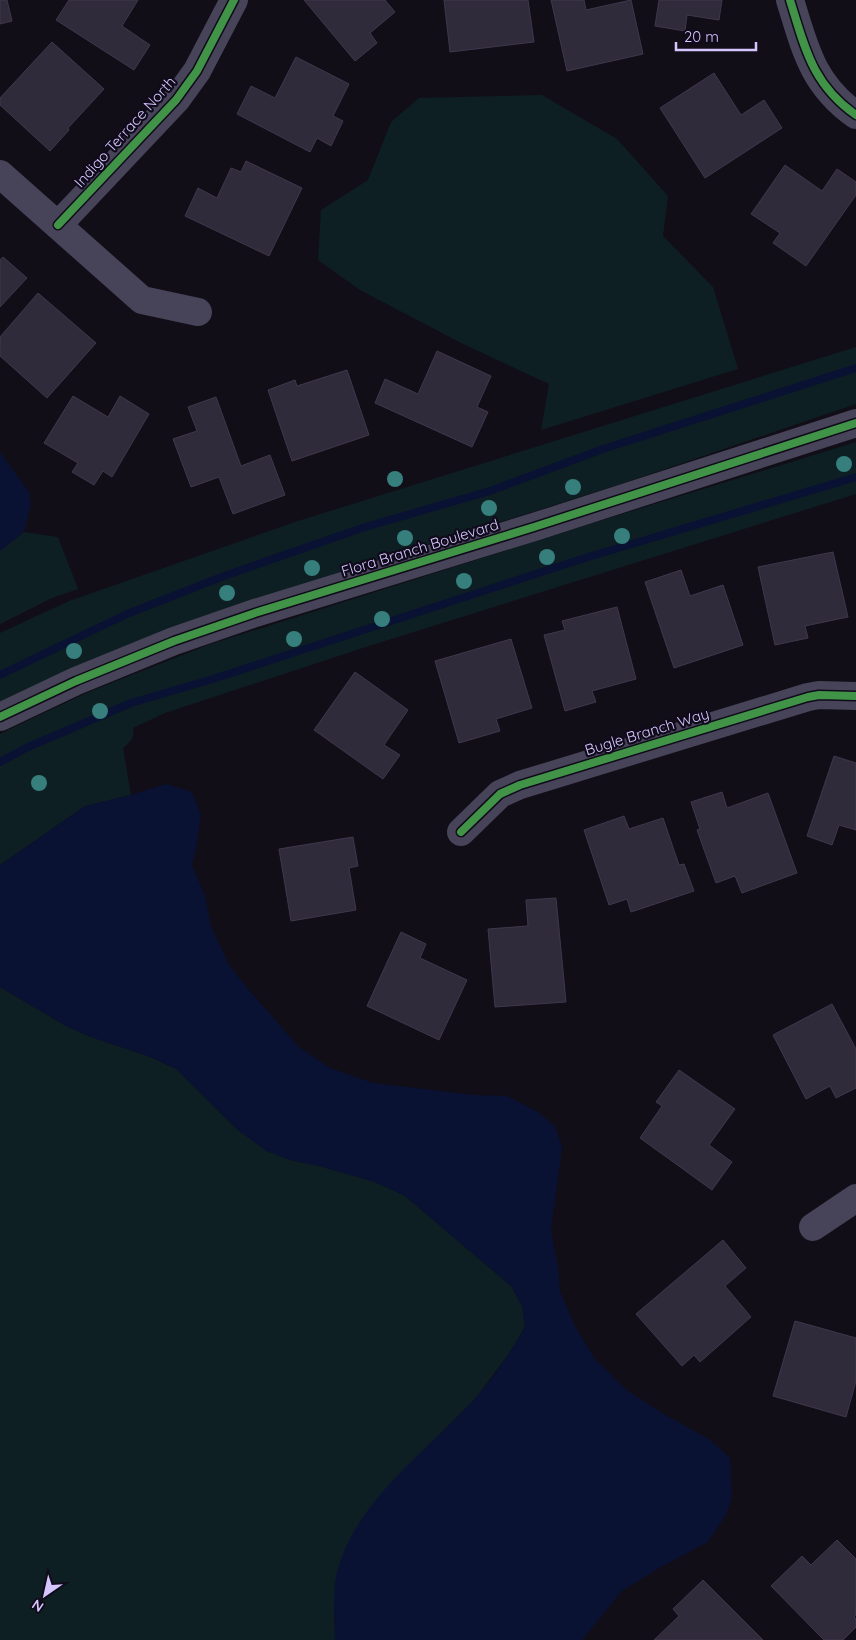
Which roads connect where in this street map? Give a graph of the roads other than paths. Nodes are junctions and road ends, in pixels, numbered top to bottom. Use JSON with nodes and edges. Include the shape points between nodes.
{"nodes":[{"id":1,"x":234,"y":0,"type":"edge"},
{"id":2,"x":790,"y":0,"type":"edge"},
{"id":3,"x":856,"y":115,"type":"edge"},
{"id":4,"x":0,"y":174,"type":"edge"},
{"id":5,"x":58,"y":226,"type":"junction"},
{"id":6,"x":198,"y":312,"type":"dead end"},
{"id":7,"x":856,"y":423,"type":"edge"},
{"id":8,"x":856,"y":696,"type":"edge"},
{"id":9,"x":0,"y":717,"type":"edge"},
{"id":10,"x":461,"y":832,"type":"dead end"},
{"id":11,"x":856,"y":1198,"type":"edge"},
{"id":12,"x":813,"y":1227,"type":"dead end"}],
"edges":[{"from":1,"to":5,"type":"street","name":"Indigo Terrace North","via":[[197,71],[176,100]]},
{"from":2,"to":3,"type":"street","via":[[806,50],[821,81],[844,107]]},
{"from":4,"to":5,"type":"street"},
{"from":5,"to":6,"type":"street","via":[[142,300]]},
{"from":7,"to":9,"type":"street","name":"Flora Branch Boulevard","via":[[255,613],[174,641],[76,681]]},
{"from":8,"to":10,"type":"street","name":"Bugle Branch Way","via":[[808,697],[520,785],[500,794]]},
{"from":11,"to":12,"type":"street"}]}
